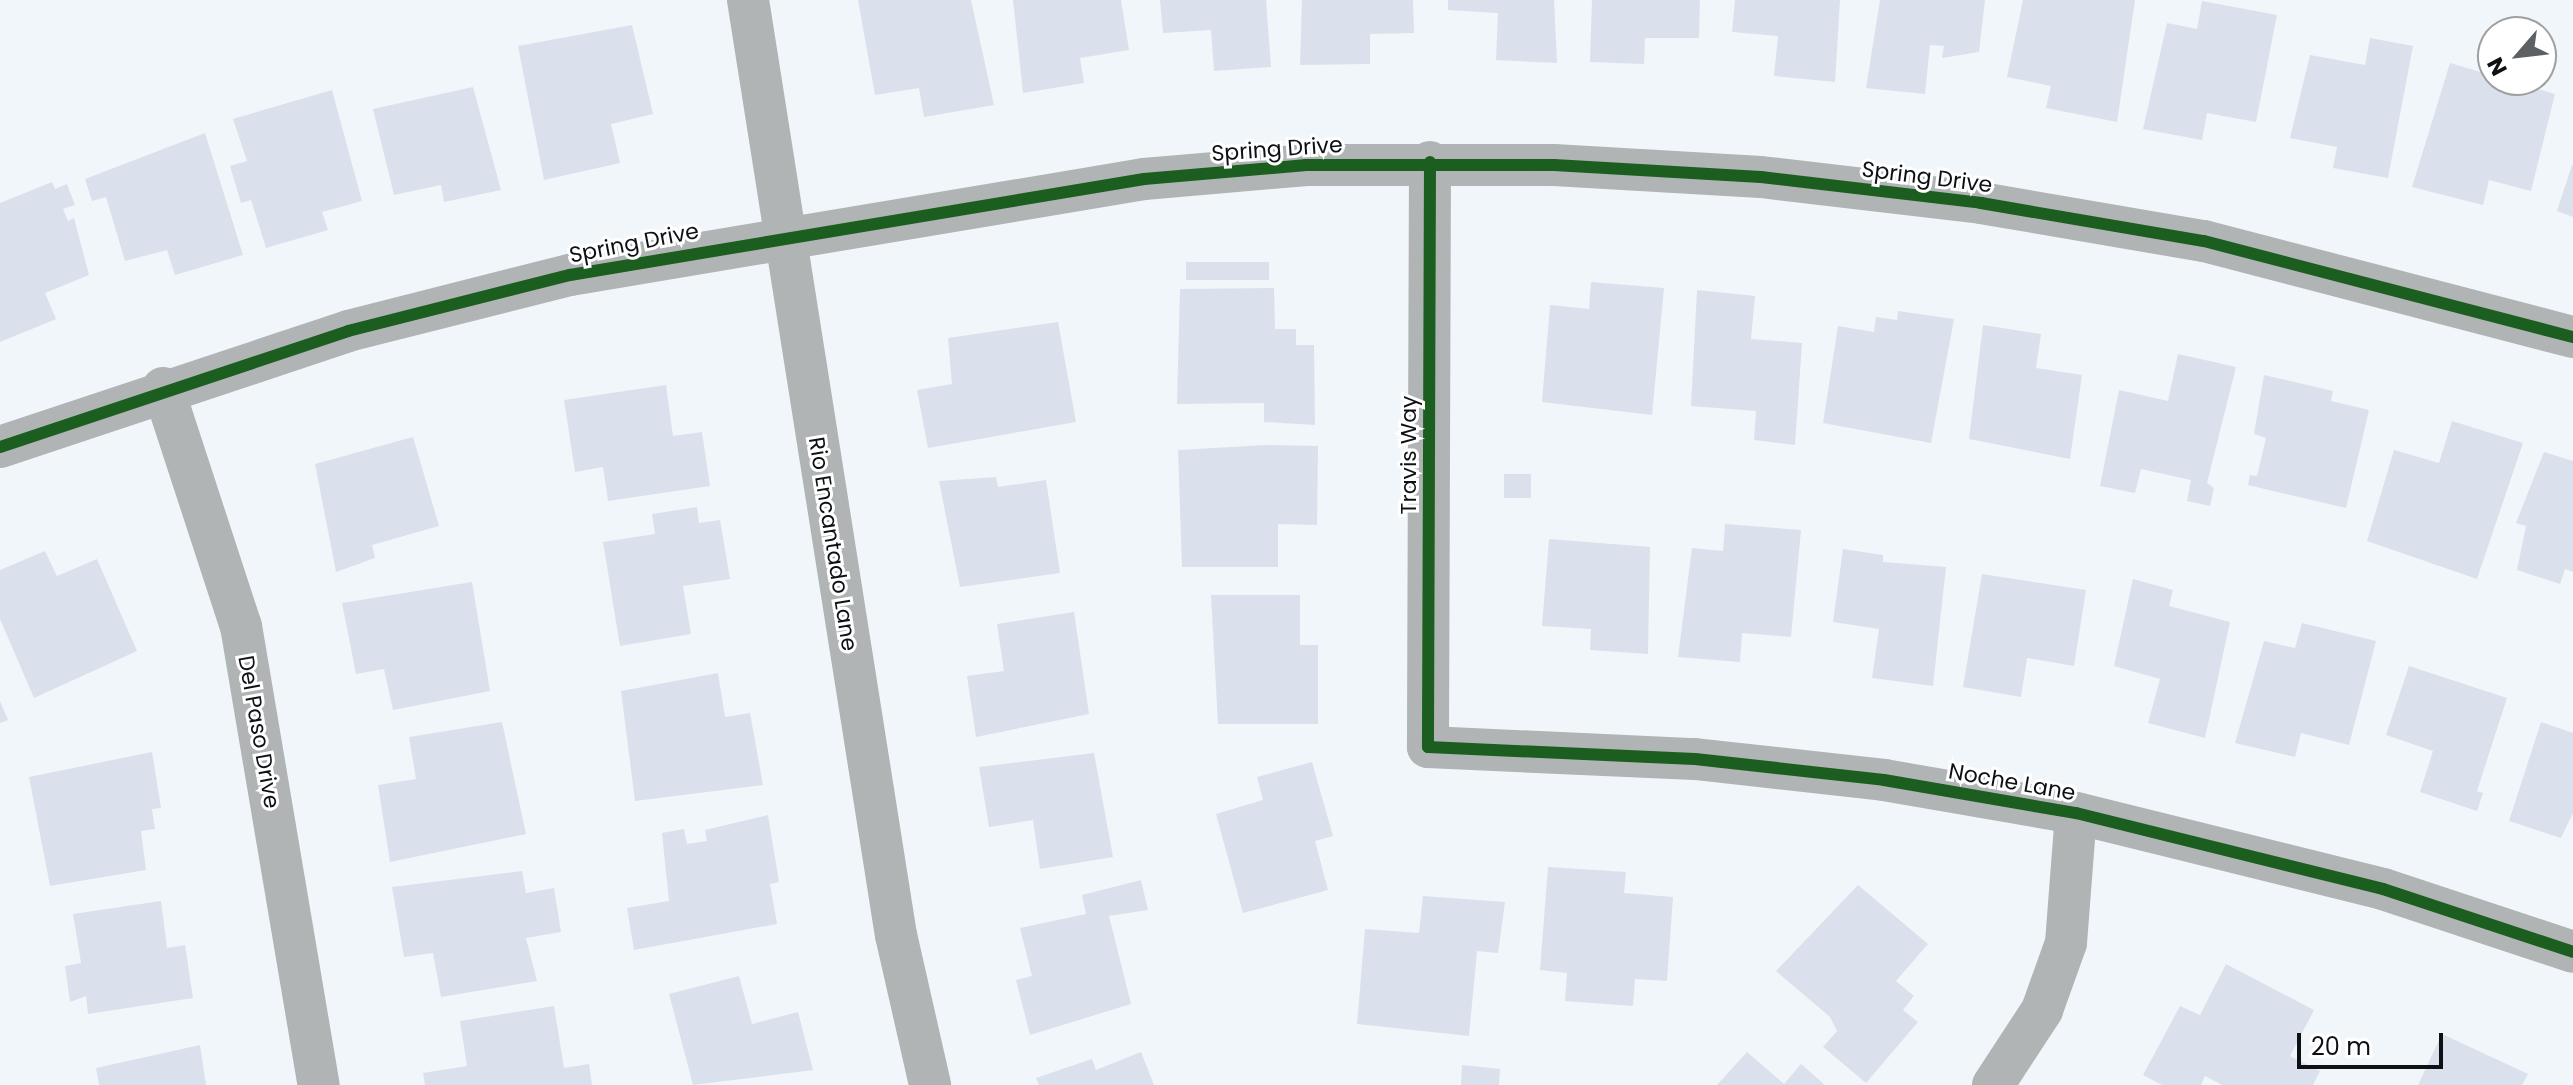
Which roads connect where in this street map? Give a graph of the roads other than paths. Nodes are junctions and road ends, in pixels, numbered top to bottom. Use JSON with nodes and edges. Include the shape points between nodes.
{"nodes":[{"id":1,"x":748,"y":0,"type":"edge"},
{"id":2,"x":1430,"y":162,"type":"junction"},
{"id":3,"x":783,"y":235,"type":"junction"},
{"id":4,"x":2573,"y":337,"type":"edge"},
{"id":5,"x":163,"y":388,"type":"junction"},
{"id":6,"x":0,"y":447,"type":"edge"},
{"id":7,"x":1428,"y":747,"type":"joint"},
{"id":8,"x":2076,"y":813,"type":"junction"},
{"id":9,"x":2573,"y":952,"type":"edge"},
{"id":10,"x":319,"y":1085,"type":"edge"},
{"id":11,"x":930,"y":1085,"type":"edge"},
{"id":12,"x":1993,"y":1085,"type":"edge"}],
"edges":[{"from":1,"to":3,"type":"street","name":"Rio Encantado Lane"},
{"from":2,"to":3,"type":"street","name":"Spring Drive","via":[[1144,179]]},
{"from":2,"to":4,"type":"street","name":"Spring Drive","via":[[1761,177],[1981,203],[2204,241]]},
{"from":2,"to":7,"type":"street","name":"Travis Way"},
{"from":3,"to":5,"type":"street","name":"Spring Drive","via":[[570,275]]},
{"from":3,"to":11,"type":"street","name":"Rio Encantado Lane","via":[[896,935]]},
{"from":5,"to":6,"type":"street","name":"Spring Drive"},
{"from":5,"to":10,"type":"street","name":"Del Paso Drive","via":[[241,626]]},
{"from":7,"to":8,"type":"street","name":"Noche Lane","via":[[1711,761]]},
{"from":8,"to":9,"type":"street","name":"Noche Lane","via":[[2383,889]]},
{"from":8,"to":12,"type":"street","via":[[2066,943],[2042,1010]]}]}
